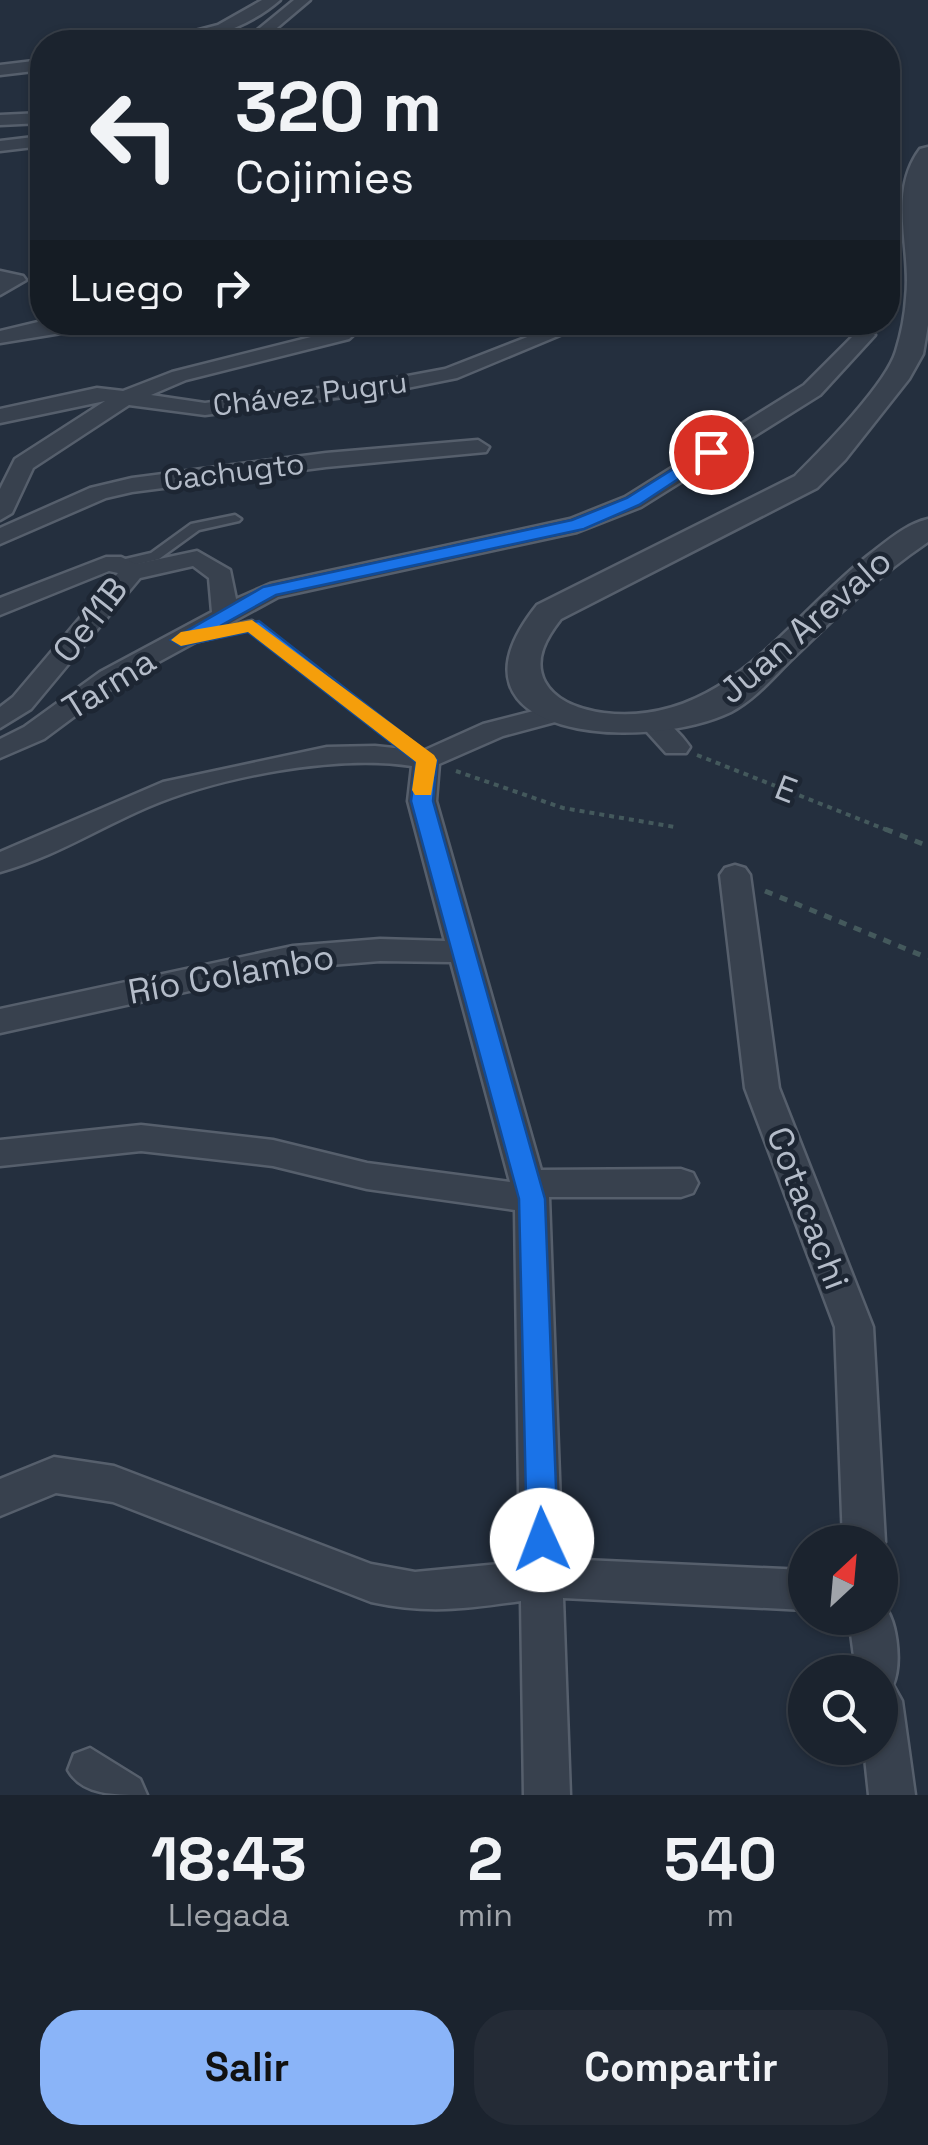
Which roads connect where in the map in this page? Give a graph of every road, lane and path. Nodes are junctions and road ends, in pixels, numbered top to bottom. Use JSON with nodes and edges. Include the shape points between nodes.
{"nodes":[{"id":1,"x":273,"y":0,"type":"edge"},
{"id":2,"x":304,"y":0,"type":"edge"},
{"id":3,"x":214,"y":30,"type":"edge"},
{"id":4,"x":266,"y":30,"type":"edge"},
{"id":5,"x":30,"y":66,"type":"edge"},
{"id":6,"x":0,"y":70,"type":"edge"},
{"id":7,"x":30,"y":119,"type":"edge"},
{"id":8,"x":0,"y":120,"type":"edge"},
{"id":9,"x":30,"y":142,"type":"edge"},
{"id":10,"x":0,"y":146,"type":"edge"},
{"id":11,"x":928,"y":154,"type":"edge"},
{"id":12,"x":921,"y":219,"type":"edge"},
{"id":13,"x":0,"y":278,"type":"edge"},
{"id":14,"x":0,"y":288,"type":"edge"},
{"id":15,"x":30,"y":330,"type":"edge"},
{"id":16,"x":342,"y":335,"type":"edge"},
{"id":17,"x":552,"y":335,"type":"edge"},
{"id":18,"x":865,"y":335,"type":"dead end"},
{"id":19,"x":0,"y":337,"type":"edge"},
{"id":20,"x":122,"y":399,"type":"junction"},
{"id":21,"x":0,"y":416,"type":"edge"},
{"id":22,"x":478,"y":448,"type":"dead end"},
{"id":23,"x":0,"y":513,"type":"edge"},
{"id":24,"x":236,"y":519,"type":"dead end"},
{"id":25,"x":928,"y":528,"type":"edge"},
{"id":26,"x":0,"y":537,"type":"edge"},
{"id":27,"x":126,"y":568,"type":"junction"},
{"id":28,"x":0,"y":607,"type":"edge"},
{"id":29,"x":224,"y":613,"type":"junction"},
{"id":30,"x":181,"y":640,"type":"junction"},
{"id":31,"x":562,"y":712,"type":"junction"},
{"id":32,"x":0,"y":720,"type":"edge"},
{"id":33,"x":651,"y":722,"type":"junction"},
{"id":34,"x":676,"y":746,"type":"joint"},
{"id":35,"x":0,"y":750,"type":"edge"},
{"id":36,"x":426,"y":760,"type":"junction"},
{"id":37,"x":674,"y":826,"type":"dead end"},
{"id":38,"x":928,"y":846,"type":"edge"},
{"id":39,"x":0,"y":862,"type":"edge"},
{"id":40,"x":746,"y":881,"type":"joint"},
{"id":41,"x":465,"y":952,"type":"junction"},
{"id":42,"x":928,"y":958,"type":"edge"},
{"id":43,"x":0,"y":1020,"type":"edge"},
{"id":44,"x":0,"y":1153,"type":"edge"},
{"id":45,"x":681,"y":1183,"type":"dead end"},
{"id":46,"x":530,"y":1191,"type":"junction"},
{"id":47,"x":0,"y":1498,"type":"edge"},
{"id":48,"x":863,"y":1525,"type":"edge"},
{"id":49,"x":543,"y":1578,"type":"junction"},
{"id":50,"x":788,"y":1589,"type":"edge"},
{"id":51,"x":888,"y":1765,"type":"edge"},
{"id":52,"x":547,"y":1795,"type":"edge"},
{"id":53,"x":892,"y":1795,"type":"edge"}],
"edges":[{"from":1,"to":3,"type":"street"},
{"from":2,"to":4,"type":"street"},
{"from":5,"to":6,"type":"street"},
{"from":7,"to":8,"type":"street"},
{"from":9,"to":10,"type":"street"},
{"from":11,"to":12,"type":"street","via":[[920,165]]},
{"from":12,"to":31,"type":"street","via":[[920,296],[899,372],[806,482],[541,620],[526,639],[522,669],[534,693]]},
{"from":13,"to":14,"type":"street","via":[[16,280]]},
{"from":15,"to":19,"type":"street"},
{"from":16,"to":20,"type":"street","via":[[179,376]]},
{"from":17,"to":20,"type":"street","name":"Chávez Pugru","via":[[450,374],[397,384],[205,409]]},
{"from":18,"to":29,"type":"street","name":"Tarma","via":[[812,390],[633,502],[577,525],[270,590]]},
{"from":20,"to":21,"type":"street","name":"Chávez Pugru","via":[[72,396]]},
{"from":20,"to":23,"type":"street","via":[[23,464]]},
{"from":22,"to":26,"type":"street","name":"Cachugto","via":[[132,485],[98,493]]},
{"from":24,"to":27,"type":"lane","via":[[196,527]]},
{"from":25,"to":33,"type":"street","name":"Juan Arevalo","via":[[864,574],[730,698]]},
{"from":27,"to":28,"type":"street","via":[[106,564]]},
{"from":27,"to":29,"type":"street","via":[[197,558],[220,575]]},
{"from":27,"to":32,"type":"street","name":"Oe11B","via":[[22,703]]},
{"from":29,"to":30,"type":"street","name":"Tarma"},
{"from":30,"to":35,"type":"street","name":"Tarma"},
{"from":30,"to":36,"type":"lane","via":[[252,626]]},
{"from":31,"to":33,"type":"street","name":"Juan Arevalo","via":[[608,724]]},
{"from":31,"to":36,"type":"street","via":[[493,730]]},
{"from":33,"to":34,"type":"street"},
{"from":34,"to":38,"type":"path","name":"E"},
{"from":36,"to":37,"type":"path","via":[[538,804],[602,820]]},
{"from":36,"to":39,"type":"street","via":[[390,752],[305,756],[153,794],[58,844]]},
{"from":36,"to":41,"type":"street","via":[[422,801]]},
{"from":40,"to":42,"type":"path"},
{"from":40,"to":48,"type":"street","name":"Cotacachi","via":[[762,1088],[854,1327]]},
{"from":41,"to":43,"type":"street","name":"Río Colambo","via":[[293,957]]},
{"from":41,"to":46,"type":"street"},
{"from":44,"to":46,"type":"street","via":[[142,1138],[273,1152],[367,1176]]},
{"from":45,"to":46,"type":"street"},
{"from":46,"to":49,"type":"street"},
{"from":47,"to":49,"type":"street","via":[[54,1474],[114,1484],[370,1583],[415,1592]]},
{"from":49,"to":50,"type":"street"},
{"from":49,"to":52,"type":"street"},
{"from":51,"to":53,"type":"street"}]}
